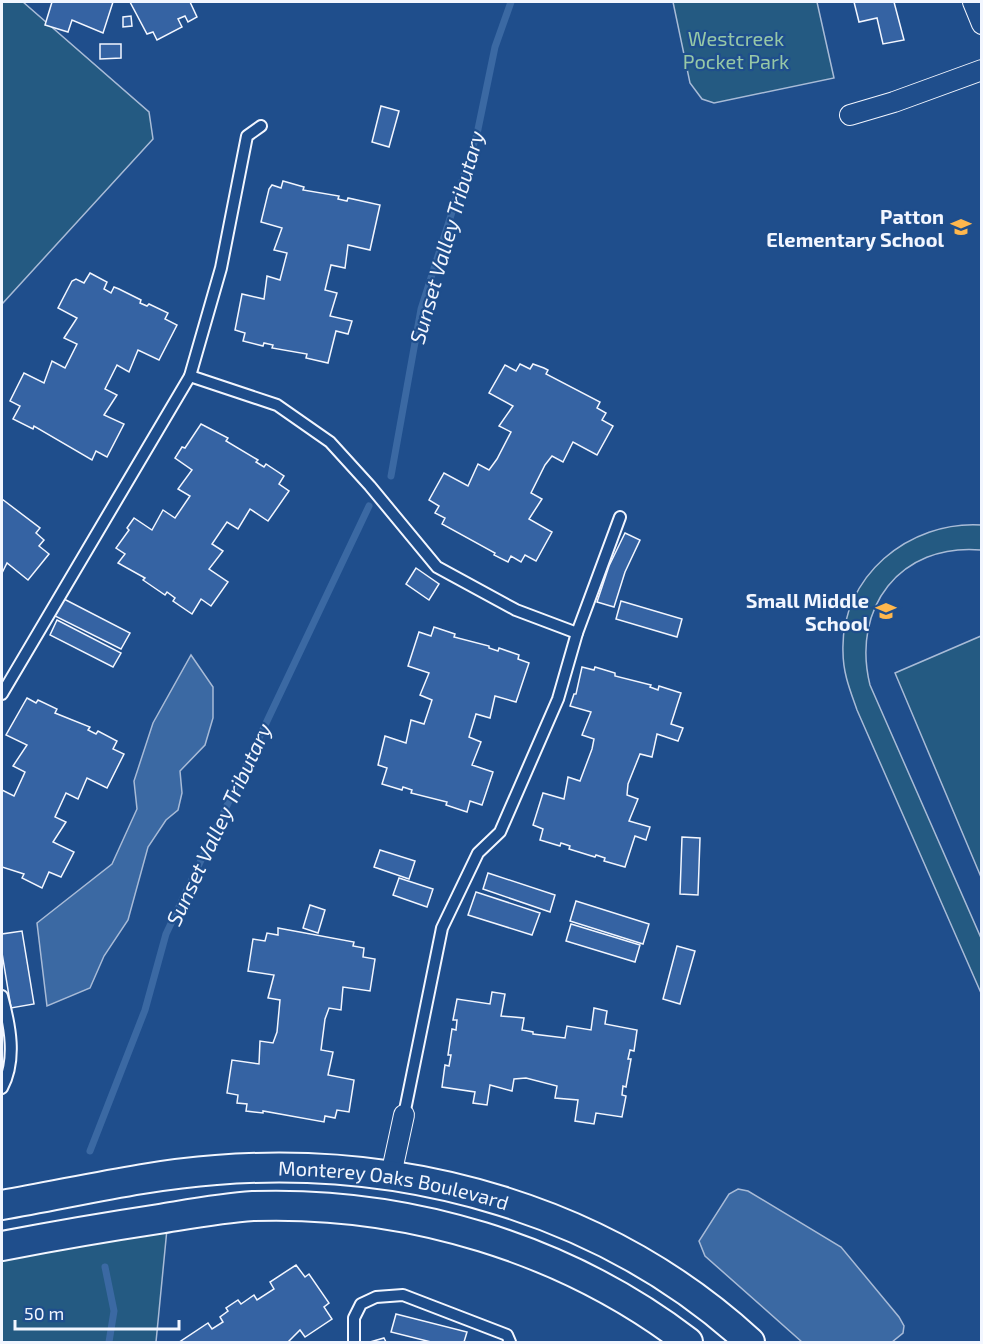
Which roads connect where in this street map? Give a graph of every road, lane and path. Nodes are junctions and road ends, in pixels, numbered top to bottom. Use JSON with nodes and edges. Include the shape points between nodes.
{"nodes":[{"id":1,"x":973,"y":2,"type":"edge"},
{"id":2,"x":981,"y":24,"type":"edge"},
{"id":3,"x":981,"y":70,"type":"edge"},
{"id":4,"x":850,"y":115,"type":"dead end"},
{"id":5,"x":261,"y":126,"type":"dead end"},
{"id":6,"x":190,"y":376,"type":"junction"},
{"id":7,"x":620,"y":517,"type":"dead end"},
{"id":8,"x":577,"y":633,"type":"junction"},
{"id":9,"x":2,"y":694,"type":"edge"},
{"id":10,"x":2,"y":996,"type":"edge"},
{"id":11,"x":2,"y":1088,"type":"edge"},
{"id":12,"x":404,"y":1115,"type":"joint"},
{"id":13,"x":391,"y":1175,"type":"junction"},
{"id":14,"x":2,"y":1205,"type":"edge"},
{"id":15,"x":2,"y":1246,"type":"edge"},
{"id":16,"x":354,"y":1342,"type":"edge"},
{"id":17,"x":510,"y":1342,"type":"edge"},
{"id":18,"x":688,"y":1342,"type":"edge"},
{"id":19,"x":750,"y":1342,"type":"edge"}],
"edges":[{"from":1,"to":2,"type":"street"},
{"from":3,"to":4,"type":"street"},
{"from":5,"to":6,"type":"lane","via":[[248,136],[221,268]]},
{"from":6,"to":8,"type":"lane","via":[[277,405],[330,442],[437,567],[516,610]]},
{"from":6,"to":9,"type":"lane"},
{"from":7,"to":8,"type":"lane"},
{"from":8,"to":12,"type":"lane","via":[[558,699],[500,832],[477,853],[442,928]]},
{"from":10,"to":11,"type":"lane","via":[[12,1054]]},
{"from":12,"to":13,"type":"street"},
{"from":13,"to":14,"type":"street","name":"Monterey Oaks Boulevard","via":[[285,1166],[214,1170]]},
{"from":13,"to":19,"type":"street","name":"Monterey Oaks Boulevard","via":[[487,1196],[562,1222],[640,1262],[695,1298]]},
{"from":15,"to":18,"type":"street","name":"Monterey Oaks Boulevard","via":[[209,1210],[253,1206],[350,1209],[456,1229],[510,1246],[621,1297]]},
{"from":16,"to":17,"type":"lane","via":[[354,1318],[361,1304],[376,1297],[403,1295],[507,1335]]}]}
